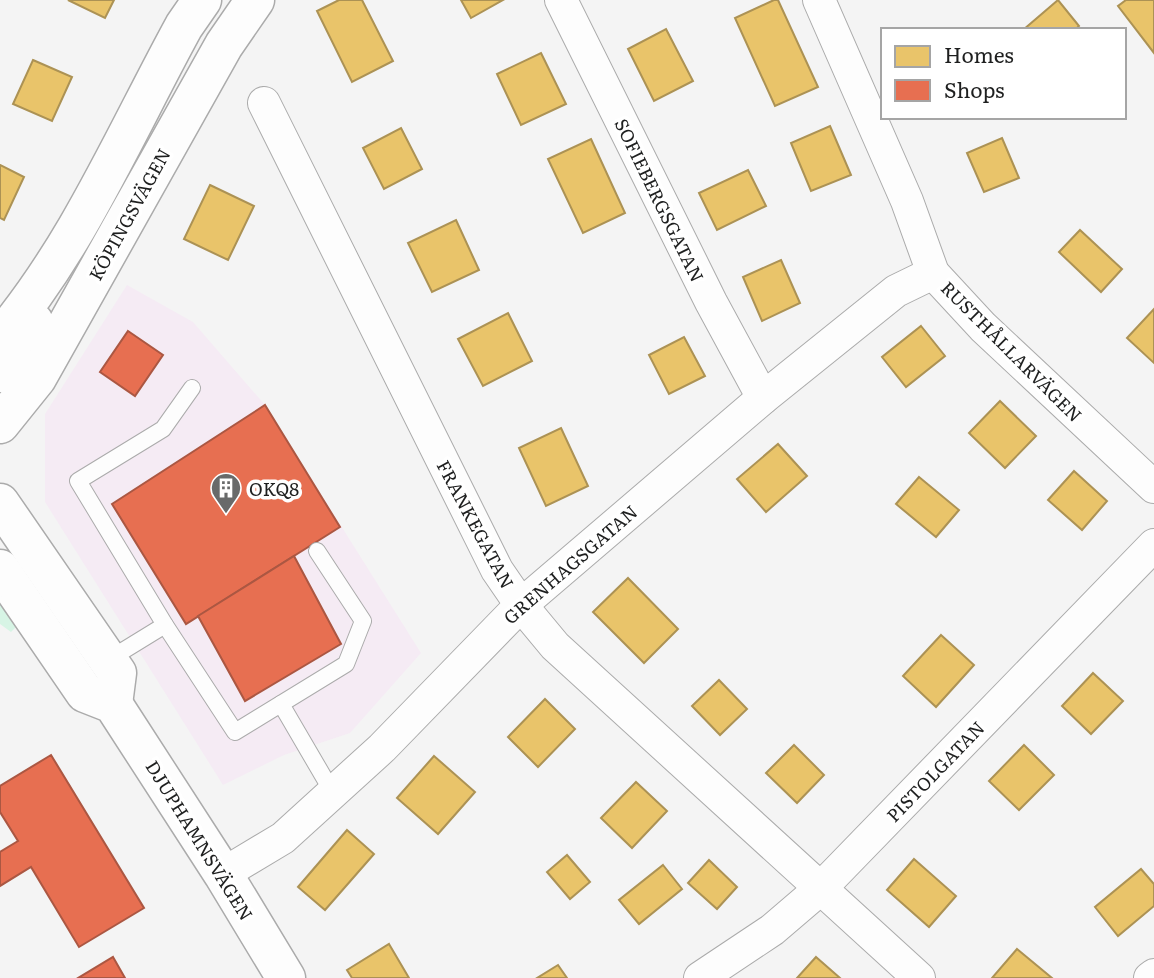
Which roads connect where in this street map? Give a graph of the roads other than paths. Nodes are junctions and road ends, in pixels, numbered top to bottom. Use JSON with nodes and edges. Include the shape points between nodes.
{"nodes":[{"id":1,"x":202,"y":0,"type":"edge"},
{"id":2,"x":254,"y":0,"type":"edge"},
{"id":3,"x":561,"y":0,"type":"edge"},
{"id":4,"x":819,"y":0,"type":"edge"},
{"id":5,"x":264,"y":103,"type":"dead end"},
{"id":6,"x":74,"y":236,"type":"junction"},
{"id":7,"x":933,"y":273,"type":"junction"},
{"id":8,"x":0,"y":338,"type":"edge"},
{"id":9,"x":0,"y":373,"type":"edge"},
{"id":10,"x":192,"y":388,"type":"dead end"},
{"id":11,"x":764,"y":398,"type":"junction"},
{"id":12,"x":0,"y":424,"type":"edge"},
{"id":13,"x":1154,"y":487,"type":"edge"},
{"id":14,"x":0,"y":503,"type":"edge"},
{"id":15,"x":1154,"y":545,"type":"edge"},
{"id":16,"x":317,"y":551,"type":"dead end"},
{"id":17,"x":2,"y":574,"type":"edge"},
{"id":18,"x":521,"y":605,"type":"junction"},
{"id":19,"x":164,"y":625,"type":"junction"},
{"id":20,"x":92,"y":670,"type":"junction"},
{"id":21,"x":281,"y":704,"type":"junction"},
{"id":22,"x":333,"y":793,"type":"junction"},
{"id":23,"x":223,"y":874,"type":"junction"},
{"id":24,"x":820,"y":889,"type":"junction"},
{"id":25,"x":286,"y":978,"type":"edge"},
{"id":26,"x":700,"y":978,"type":"edge"},
{"id":27,"x":919,"y":978,"type":"edge"}],
"edges":[{"from":1,"to":6,"type":"main road","via":[[170,50]]},
{"from":2,"to":12,"type":"main road","name":"KÖPINGSVÄGEN","via":[[224,45],[37,378]]},
{"from":3,"to":11,"type":"street","name":"SOFIEBERGSGATAN","via":[[711,302]]},
{"from":4,"to":7,"type":"street","name":"RUSTHÅLLARVÄGEN","via":[[907,201]]},
{"from":5,"to":18,"type":"street","name":"FRANKEGATAN","via":[[456,491],[497,570]]},
{"from":6,"to":8,"type":"main road"},
{"from":6,"to":9,"type":"main road","via":[[67,274]]},
{"from":7,"to":11,"type":"street","name":"GRENHAGSGATAN","via":[[896,291]]},
{"from":7,"to":13,"type":"street","name":"RUSTHÅLLARVÄGEN","via":[[983,327]]},
{"from":10,"to":19,"type":"lane","via":[[163,429],[78,481]]},
{"from":11,"to":18,"type":"street","name":"GRENHAGSGATAN"},
{"from":14,"to":20,"type":"main road","name":"DJUPHAMNSVÄGEN"},
{"from":15,"to":24,"type":"street","name":"PISTOLGATAN"},
{"from":16,"to":21,"type":"lane","via":[[363,621],[346,664]]},
{"from":17,"to":20,"type":"main road","name":"DJUPHAMNSVÄGEN"},
{"from":18,"to":22,"type":"street","name":"GRENHAGSGATAN"},
{"from":18,"to":24,"type":"street","name":"FRANKEGATAN","via":[[555,646]]},
{"from":19,"to":20,"type":"lane"},
{"from":19,"to":21,"type":"lane","via":[[235,732]]},
{"from":20,"to":23,"type":"main road","name":"DJUPHAMNSVÄGEN","via":[[117,673],[113,704]]},
{"from":21,"to":22,"type":"lane"},
{"from":22,"to":23,"type":"street","name":"GRENHAGSGATAN","via":[[283,838]]},
{"from":23,"to":25,"type":"main road","name":"DJUPHAMNSVÄGEN"},
{"from":24,"to":26,"type":"street","name":"PISTOLGATAN","via":[[772,930]]},
{"from":24,"to":27,"type":"street","name":"FRANKEGATAN"}]}
